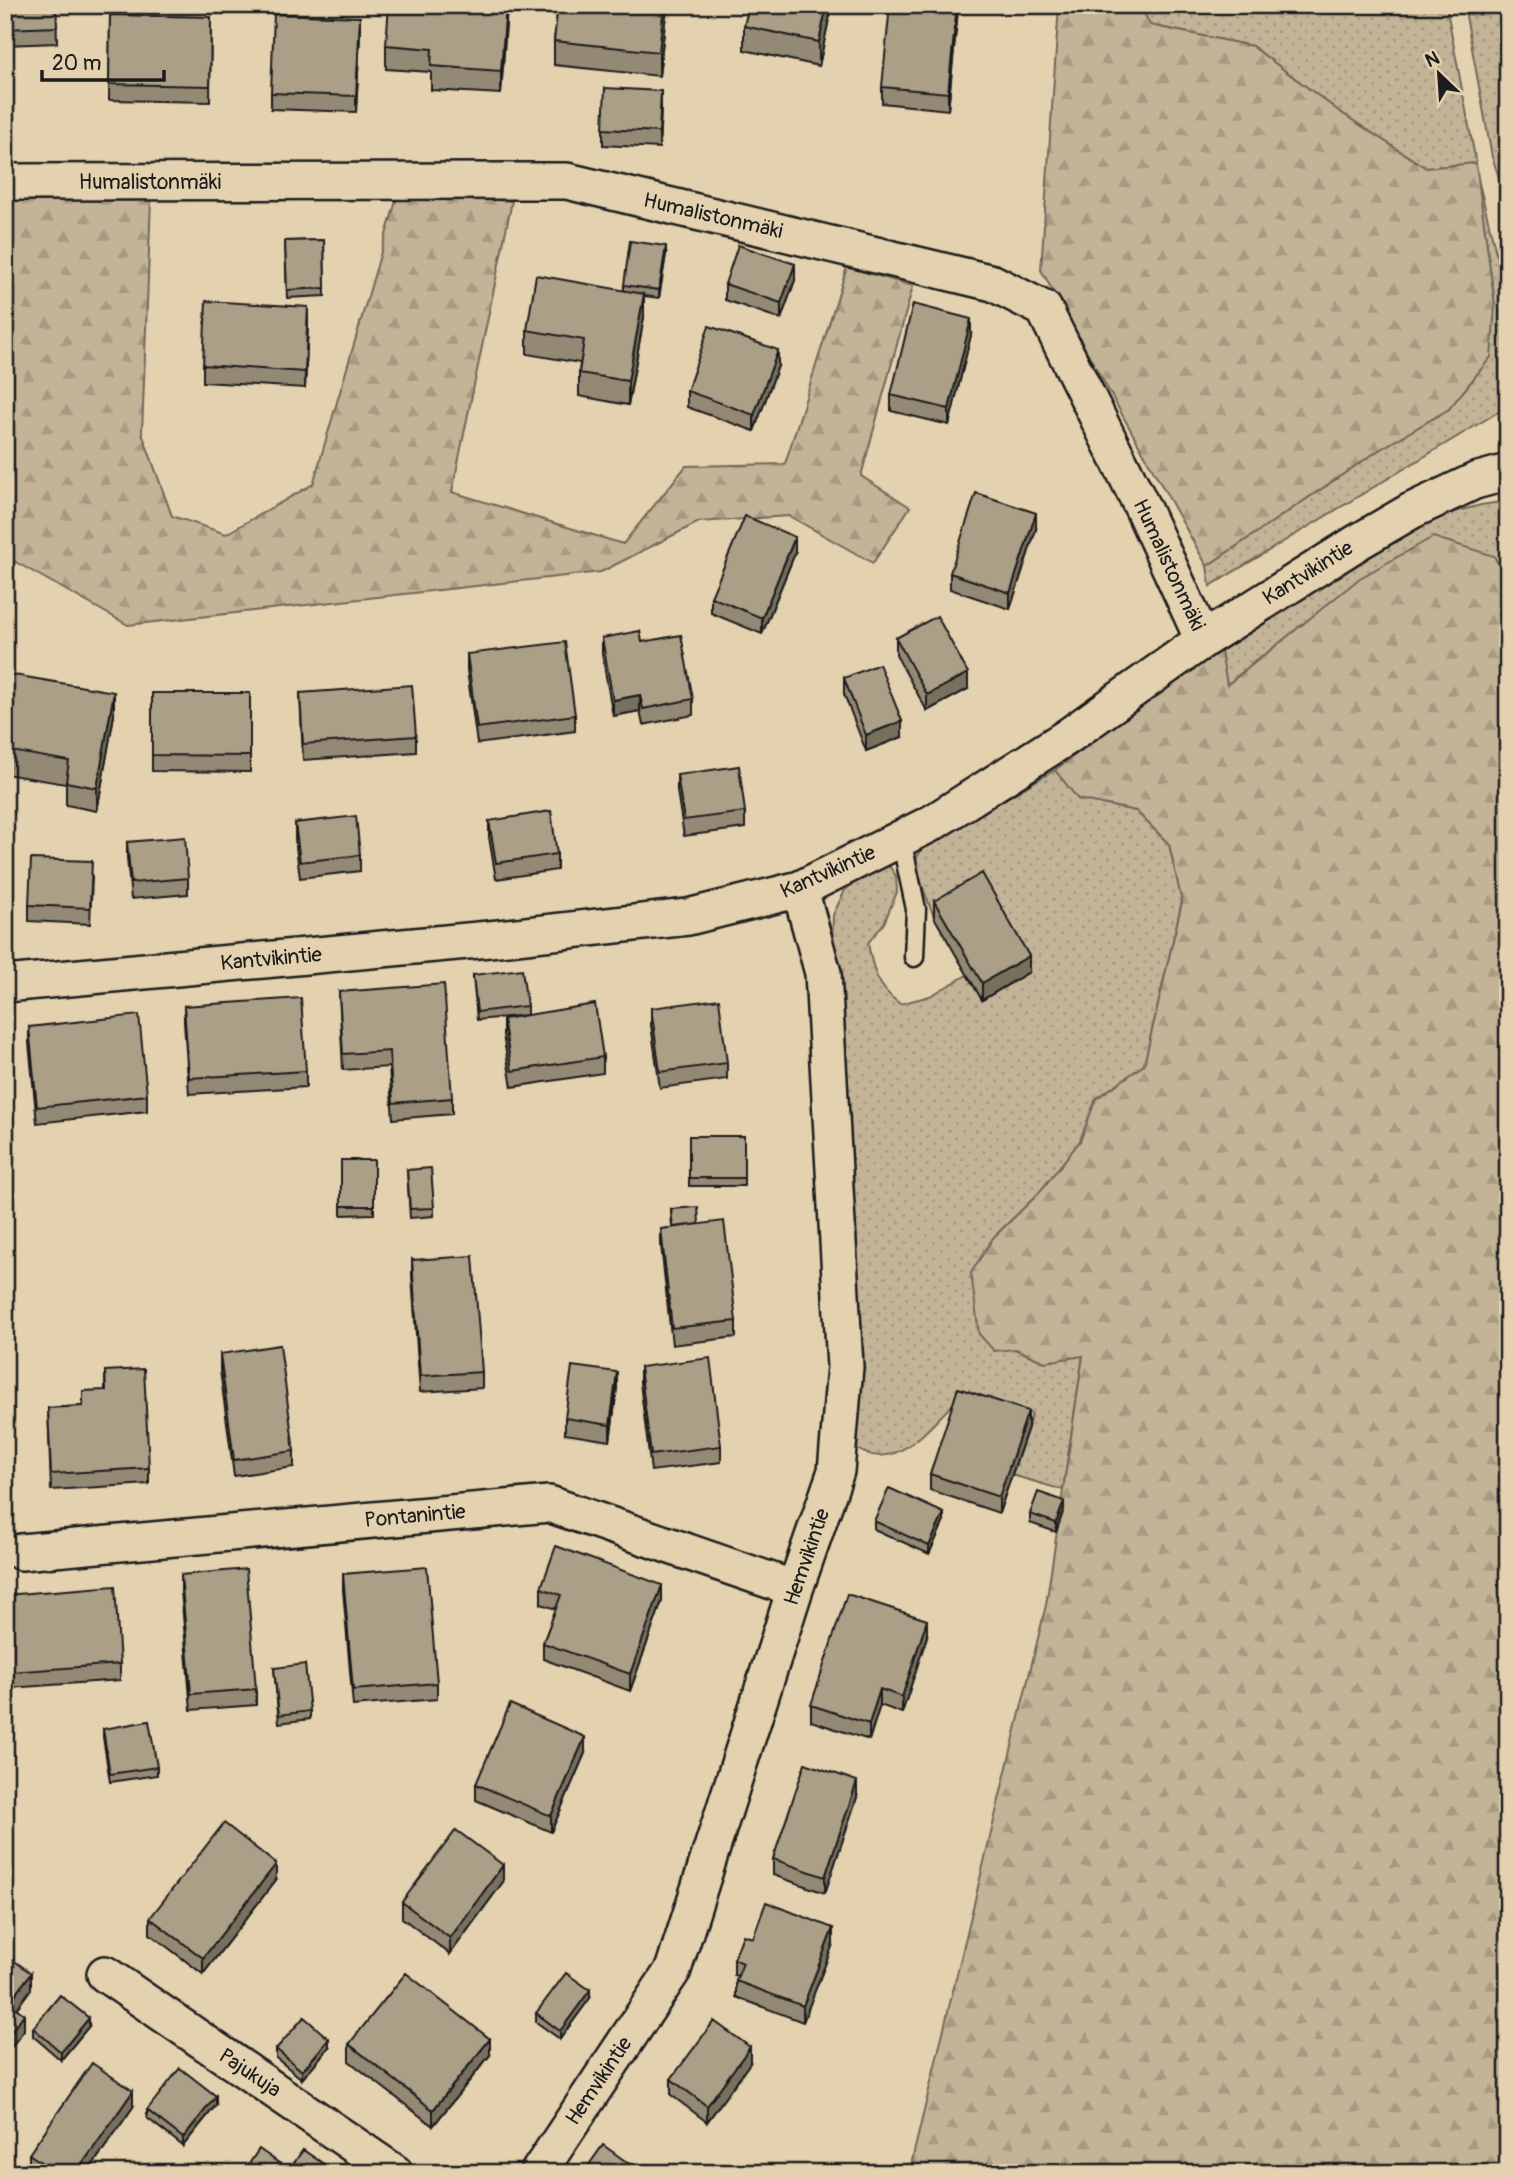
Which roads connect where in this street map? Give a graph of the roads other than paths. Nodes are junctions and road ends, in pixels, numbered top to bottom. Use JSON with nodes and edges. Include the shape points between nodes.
{"nodes":[{"id":1,"x":5,"y":182,"type":"edge"},
{"id":2,"x":1508,"y":472,"type":"edge"},
{"id":3,"x":1203,"y":640,"type":"junction"},
{"id":4,"x":901,"y":839,"type":"junction"},
{"id":5,"x":800,"y":888,"type":"junction"},
{"id":6,"x":914,"y":957,"type":"dead end"},
{"id":7,"x":5,"y":984,"type":"edge"},
{"id":8,"x":21,"y":1552,"type":"dead end"},
{"id":9,"x":795,"y":1589,"type":"junction"},
{"id":10,"x":105,"y":1974,"type":"dead end"},
{"id":11,"x":395,"y":2173,"type":"edge"},
{"id":12,"x":538,"y":2173,"type":"edge"}],
"edges":[{"from":1,"to":3,"type":"street","name":"Humalistonmäki","via":[[567,181],[993,283],[1044,309]]},
{"from":2,"to":3,"type":"street","name":"Kantvikintie","via":[[1475,481],[1411,511]]},
{"from":3,"to":4,"type":"street","name":"Kantvikintie","via":[[1067,737]]},
{"from":4,"to":5,"type":"street","name":"Kantvikintie"},
{"from":4,"to":6,"type":"lane","via":[[916,909]]},
{"from":5,"to":7,"type":"street","name":"Kantvikintie","via":[[688,917]]},
{"from":5,"to":9,"type":"street","name":"Hemvikintie","via":[[823,972],[845,1367],[836,1471]]},
{"from":8,"to":9,"type":"street","name":"Pontanintie","via":[[549,1504]]},
{"from":9,"to":12,"type":"street","name":"Hemvikintie","via":[[673,1970]]},
{"from":10,"to":11,"type":"street","name":"Pajukuja"}]}
